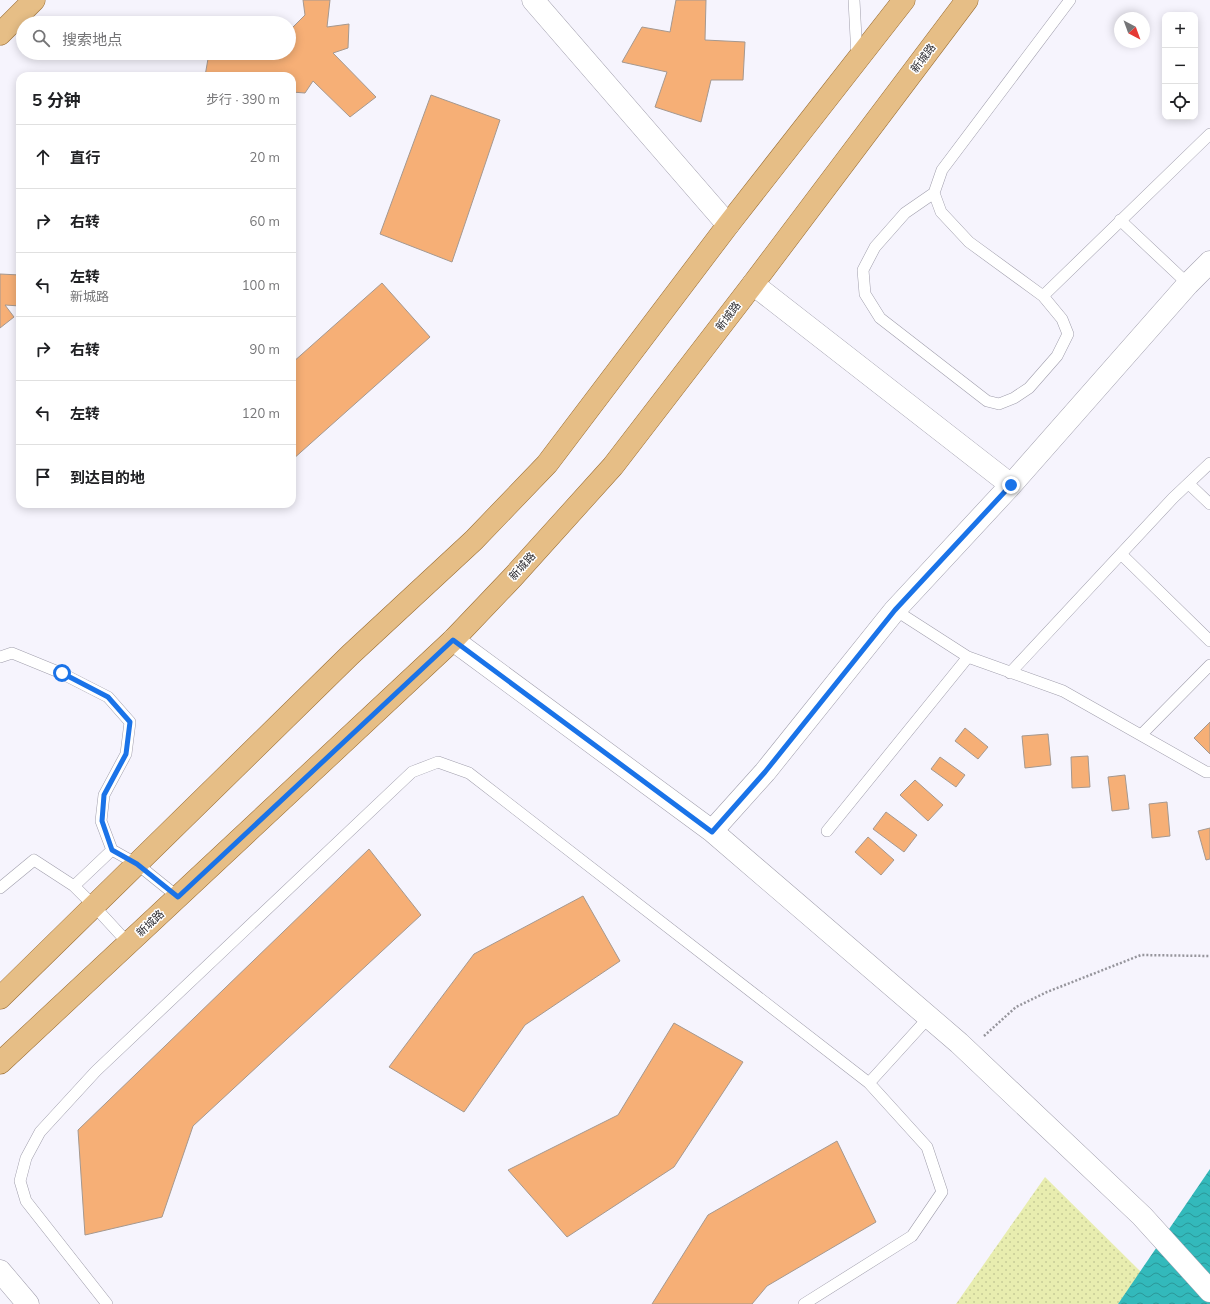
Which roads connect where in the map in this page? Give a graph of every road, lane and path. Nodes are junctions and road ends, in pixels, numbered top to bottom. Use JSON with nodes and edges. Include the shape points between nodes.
{"nodes":[{"id":1,"x":34,"y":0,"type":"edge"},
{"id":2,"x":533,"y":0,"type":"edge"},
{"id":3,"x":854,"y":0,"type":"edge"},
{"id":4,"x":904,"y":0,"type":"edge"},
{"id":5,"x":967,"y":0,"type":"edge"},
{"id":6,"x":1070,"y":0,"type":"edge"},
{"id":7,"x":18,"y":16,"type":"edge"},
{"id":8,"x":16,"y":18,"type":"edge"},
{"id":9,"x":0,"y":34,"type":"edge"},
{"id":10,"x":857,"y":59,"type":"junction"},
{"id":11,"x":1210,"y":134,"type":"edge"},
{"id":12,"x":934,"y":193,"type":"junction"},
{"id":13,"x":1120,"y":220,"type":"junction"},
{"id":14,"x":728,"y":225,"type":"junction"},
{"id":15,"x":1210,"y":262,"type":"edge"},
{"id":16,"x":753,"y":284,"type":"junction"},
{"id":17,"x":1188,"y":284,"type":"junction"},
{"id":18,"x":1043,"y":296,"type":"junction"},
{"id":19,"x":1210,"y":463,"type":"edge"},
{"id":20,"x":1188,"y":484,"type":"junction"},
{"id":21,"x":1011,"y":485,"type":"junction"},
{"id":22,"x":1210,"y":504,"type":"edge"},
{"id":23,"x":1121,"y":554,"type":"junction"},
{"id":24,"x":895,"y":610,"type":"junction"},
{"id":25,"x":453,"y":640,"type":"junction"},
{"id":26,"x":1210,"y":641,"type":"edge"},
{"id":27,"x":0,"y":657,"type":"edge"},
{"id":28,"x":968,"y":657,"type":"junction"},
{"id":29,"x":1210,"y":665,"type":"edge"},
{"id":30,"x":1010,"y":673,"type":"junction"},
{"id":31,"x":1141,"y":735,"type":"junction"},
{"id":32,"x":1210,"y":772,"type":"edge"},
{"id":33,"x":827,"y":831,"type":"dead end"},
{"id":34,"x":712,"y":832,"type":"junction"},
{"id":35,"x":112,"y":850,"type":"junction"},
{"id":36,"x":137,"y":864,"type":"junction"},
{"id":37,"x":74,"y":886,"type":"junction"},
{"id":38,"x":0,"y":888,"type":"edge"},
{"id":39,"x":178,"y":897,"type":"junction"},
{"id":40,"x":94,"y":906,"type":"junction"},
{"id":41,"x":128,"y":943,"type":"junction"},
{"id":42,"x":1210,"y":956,"type":"edge"},
{"id":43,"x":0,"y":998,"type":"edge"},
{"id":44,"x":929,"y":1017,"type":"junction"},
{"id":45,"x":968,"y":1051,"type":"junction"},
{"id":46,"x":0,"y":1063,"type":"edge"},
{"id":47,"x":869,"y":1083,"type":"junction"},
{"id":48,"x":0,"y":1271,"type":"edge"},
{"id":49,"x":1210,"y":1291,"type":"edge"},
{"id":50,"x":28,"y":1304,"type":"edge"},
{"id":51,"x":107,"y":1304,"type":"edge"},
{"id":52,"x":804,"y":1304,"type":"edge"}],
"edges":[{"from":1,"to":7,"type":"main road"},
{"from":2,"to":14,"type":"street"},
{"from":3,"to":10,"type":"lane"},
{"from":4,"to":10,"type":"main road"},
{"from":5,"to":16,"type":"main road","name":"新城路"},
{"from":6,"to":12,"type":"lane","via":[[942,170]]},
{"from":8,"to":9,"type":"main road"},
{"from":10,"to":14,"type":"main road"},
{"from":11,"to":13,"type":"lane"},
{"from":12,"to":18,"type":"lane","via":[[941,212],[969,242]]},
{"from":12,"to":18,"type":"lane","via":[[905,213],[875,247],[863,270],[865,294],[880,318],[987,401],[999,404],[1029,388],[1057,356],[1068,334],[1062,319]]},
{"from":13,"to":17,"type":"lane"},
{"from":13,"to":18,"type":"lane"},
{"from":14,"to":36,"type":"main road","via":[[547,464],[474,540],[350,655]]},
{"from":15,"to":17,"type":"street"},
{"from":16,"to":21,"type":"street"},
{"from":16,"to":25,"type":"main road","name":"新城路","via":[[613,466]]},
{"from":17,"to":21,"type":"street"},
{"from":19,"to":20,"type":"lane"},
{"from":20,"to":22,"type":"lane"},
{"from":20,"to":23,"type":"lane"},
{"from":21,"to":24,"type":"street"},
{"from":23,"to":26,"type":"lane"},
{"from":23,"to":30,"type":"lane"},
{"from":24,"to":28,"type":"lane"},
{"from":24,"to":34,"type":"street","via":[[765,772]]},
{"from":25,"to":34,"type":"street"},
{"from":25,"to":39,"type":"main road","name":"新城路"},
{"from":27,"to":35,"type":"lane","via":[[12,653],[62,673],[108,697],[130,722],[126,754],[104,795],[102,821]]},
{"from":28,"to":30,"type":"lane"},
{"from":28,"to":33,"type":"lane"},
{"from":29,"to":31,"type":"lane"},
{"from":30,"to":31,"type":"lane","via":[[1063,691]]},
{"from":31,"to":32,"type":"lane"},
{"from":34,"to":44,"type":"street"},
{"from":35,"to":36,"type":"lane"},
{"from":35,"to":37,"type":"lane"},
{"from":36,"to":39,"type":"lane"},
{"from":36,"to":40,"type":"main road"},
{"from":37,"to":38,"type":"lane","via":[[34,860]]},
{"from":37,"to":40,"type":"lane"},
{"from":39,"to":41,"type":"main road","name":"新城路"},
{"from":40,"to":41,"type":"lane"},
{"from":40,"to":43,"type":"main road"},
{"from":41,"to":46,"type":"main road","name":"新城路"},
{"from":42,"to":45,"type":"path","via":[[1141,954],[1047,992],[1016,1008]]},
{"from":44,"to":45,"type":"street"},
{"from":44,"to":47,"type":"lane"},
{"from":45,"to":49,"type":"street","via":[[1142,1216]]},
{"from":47,"to":51,"type":"lane","via":[[469,773],[438,762],[412,772],[96,1072],[40,1132],[26,1158],[20,1181],[26,1201]]},
{"from":47,"to":52,"type":"lane","via":[[927,1147],[942,1192],[912,1236]]},
{"from":48,"to":50,"type":"street"}]}
